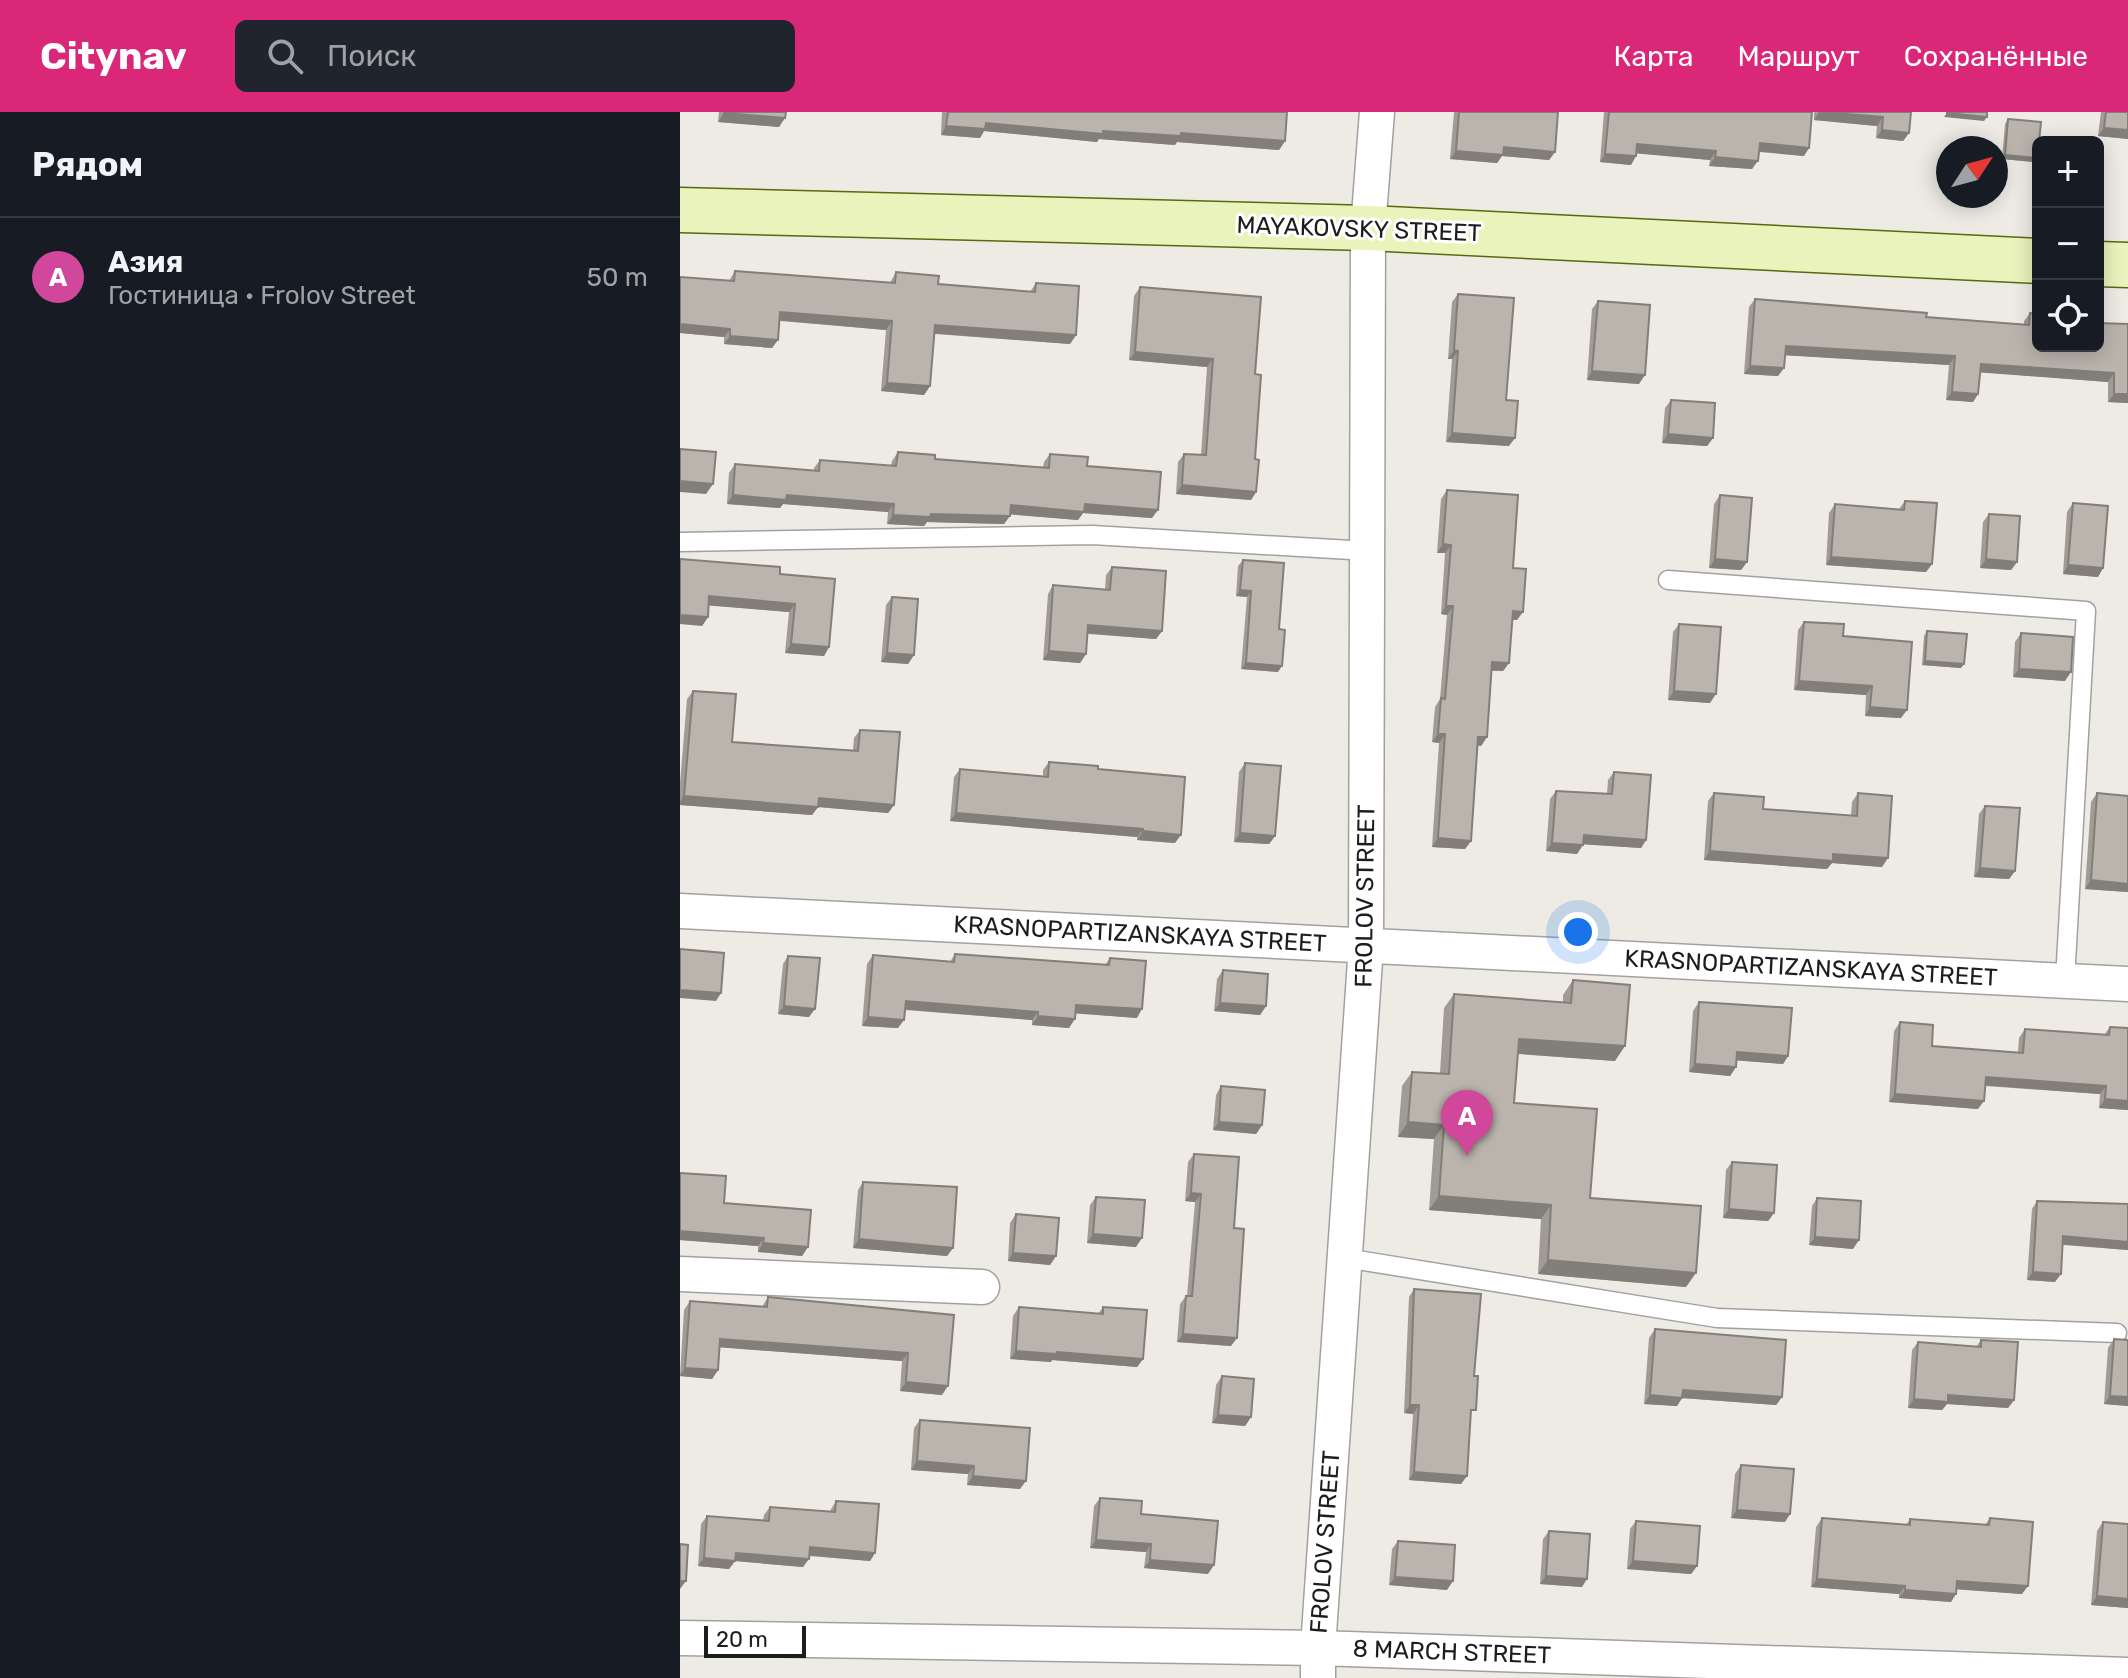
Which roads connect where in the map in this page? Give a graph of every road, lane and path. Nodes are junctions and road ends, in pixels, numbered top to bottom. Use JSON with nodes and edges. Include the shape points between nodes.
{"nodes":[{"id":1,"x":1377,"y":112,"type":"edge"},
{"id":2,"x":680,"y":210,"type":"edge"},
{"id":3,"x":1368,"y":228,"type":"junction"},
{"id":4,"x":2032,"y":261,"type":"edge"},
{"id":5,"x":2104,"y":264,"type":"edge"},
{"id":6,"x":2128,"y":265,"type":"edge"},
{"id":7,"x":680,"y":542,"type":"edge"},
{"id":8,"x":1368,"y":551,"type":"junction"},
{"id":9,"x":1668,"y":580,"type":"dead end"},
{"id":10,"x":680,"y":911,"type":"edge"},
{"id":11,"x":1366,"y":946,"type":"junction"},
{"id":12,"x":2065,"y":980,"type":"junction"},
{"id":13,"x":2128,"y":984,"type":"edge"},
{"id":14,"x":1345,"y":1258,"type":"junction"},
{"id":15,"x":680,"y":1274,"type":"edge"},
{"id":16,"x":982,"y":1287,"type":"dead end"},
{"id":17,"x":2117,"y":1333,"type":"dead end"},
{"id":18,"x":680,"y":1638,"type":"edge"},
{"id":19,"x":1318,"y":1663,"type":"edge"},
{"id":20,"x":2128,"y":1675,"type":"edge"}],
"edges":[{"from":1,"to":3,"type":"street","name":"FROLOV STREET"},
{"from":2,"to":3,"type":"main road","name":"MAYAKOVSKY STREET"},
{"from":3,"to":4,"type":"main road","name":"MAYAKOVSKY STREET"},
{"from":3,"to":8,"type":"street","name":"FROLOV STREET"},
{"from":5,"to":6,"type":"main road"},
{"from":7,"to":8,"type":"lane","via":[[1092,535]]},
{"from":8,"to":11,"type":"street","name":"FROLOV STREET"},
{"from":9,"to":12,"type":"lane","via":[[2086,611]]},
{"from":10,"to":11,"type":"street","name":"KRASNOPARTIZANSKAYA STREET"},
{"from":11,"to":12,"type":"street","name":"KRASNOPARTIZANSKAYA STREET"},
{"from":11,"to":14,"type":"street","name":"FROLOV STREET"},
{"from":12,"to":13,"type":"street","name":"KRASNOPARTIZANSKAYA STREET"},
{"from":14,"to":17,"type":"lane","via":[[1717,1318]]},
{"from":14,"to":19,"type":"street","name":"FROLOV STREET"},
{"from":15,"to":16,"type":"street"},
{"from":18,"to":19,"type":"street","name":"8 MARCH STREET"},
{"from":19,"to":20,"type":"street","name":"8 MARCH STREET"}]}
